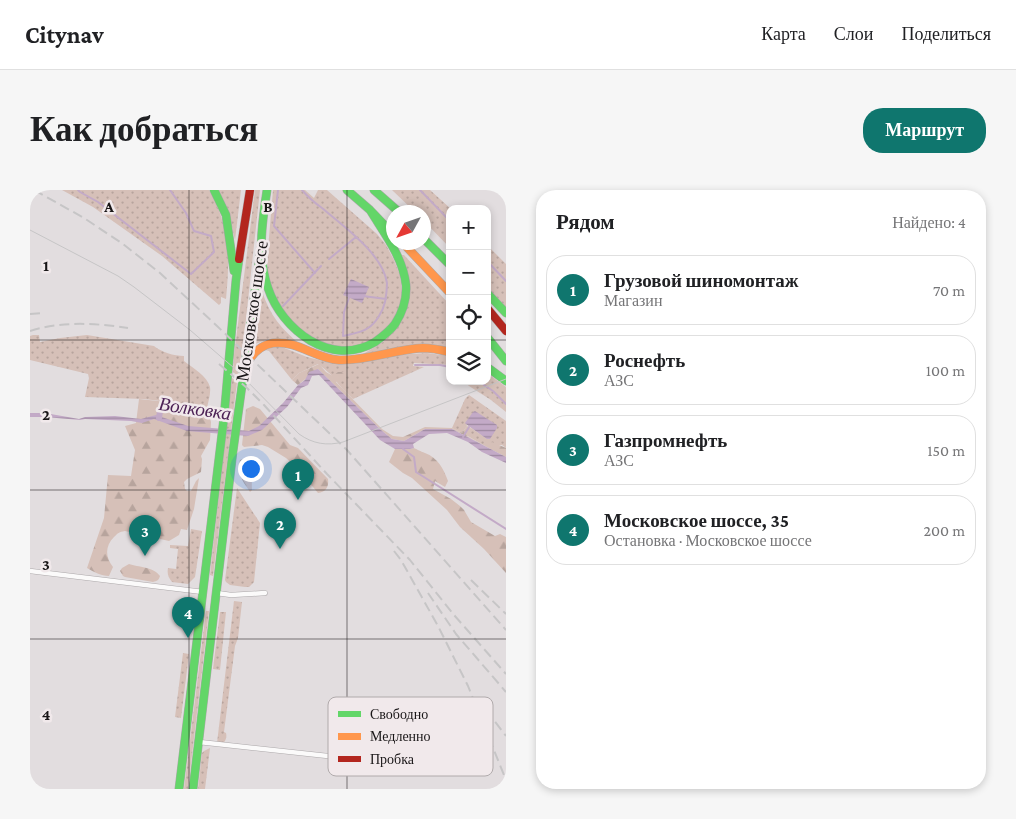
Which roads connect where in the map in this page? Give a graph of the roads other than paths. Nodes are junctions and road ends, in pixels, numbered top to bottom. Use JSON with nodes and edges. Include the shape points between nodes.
{"nodes":[{"id":1,"x":214,"y":190,"type":"edge"},
{"id":2,"x":250,"y":190,"type":"edge"},
{"id":3,"x":267,"y":190,"type":"edge"},
{"id":4,"x":347,"y":190,"type":"edge"},
{"id":5,"x":374,"y":190,"type":"edge"},
{"id":6,"x":391,"y":205,"type":"edge"},
{"id":7,"x":370,"y":210,"type":"junction"},
{"id":8,"x":386,"y":226,"type":"edge"},
{"id":9,"x":431,"y":245,"type":"edge"},
{"id":10,"x":260,"y":248,"type":"junction"},
{"id":11,"x":409,"y":250,"type":"edge"},
{"id":12,"x":446,"y":260,"type":"edge"},
{"id":13,"x":236,"y":280,"type":"junction"},
{"id":14,"x":446,"y":290,"type":"edge"},
{"id":15,"x":488,"y":295,"type":"edge"},
{"id":16,"x":491,"y":313,"type":"edge"},
{"id":17,"x":506,"y":313,"type":"edge"},
{"id":18,"x":506,"y":331,"type":"edge"},
{"id":19,"x":489,"y":340,"type":"edge"},
{"id":20,"x":446,"y":351,"type":"edge"},
{"id":21,"x":506,"y":361,"type":"edge"},
{"id":22,"x":244,"y":370,"type":"junction"},
{"id":23,"x":491,"y":370,"type":"edge"},
{"id":24,"x":506,"y":381,"type":"edge"},
{"id":25,"x":30,"y":571,"type":"edge"},
{"id":26,"x":203,"y":592,"type":"junction"},
{"id":27,"x":217,"y":593,"type":"junction"},
{"id":28,"x":265,"y":593,"type":"dead end"},
{"id":29,"x":199,"y":742,"type":"junction"},
{"id":30,"x":328,"y":756,"type":"edge"},
{"id":31,"x":179,"y":789,"type":"edge"},
{"id":32,"x":194,"y":789,"type":"edge"}],
"edges":[{"from":1,"to":13,"type":"main road","via":[[226,215]]},
{"from":2,"to":13,"type":"main road","name":"Московское шоссе"},
{"from":3,"to":10,"type":"main road","name":"Московское шоссе"},
{"from":4,"to":7,"type":"main road"},
{"from":5,"to":6,"type":"main road"},
{"from":7,"to":8,"type":"main road"},
{"from":7,"to":10,"type":"main road","via":[[400,261],[406,285],[405,300],[392,328],[376,342],[360,348],[343,351],[325,347],[305,337],[287,321],[268,288]]},
{"from":9,"to":12,"type":"main road"},
{"from":10,"to":22,"type":"main road","name":"Московское шоссе"},
{"from":11,"to":14,"type":"main road"},
{"from":13,"to":26,"type":"main road","name":"Московское шоссе"},
{"from":15,"to":17,"type":"main road"},
{"from":16,"to":18,"type":"main road"},
{"from":19,"to":21,"type":"main road"},
{"from":20,"to":22,"type":"main road","via":[[420,348],[340,360],[287,344],[272,344],[253,354]]},
{"from":22,"to":27,"type":"main road","name":"Московское шоссе"},
{"from":23,"to":24,"type":"main road"},
{"from":25,"to":26,"type":"street"},
{"from":26,"to":27,"type":"main road"},
{"from":26,"to":31,"type":"main road","name":"Московское шоссе"},
{"from":27,"to":28,"type":"street"},
{"from":27,"to":29,"type":"main road","name":"Московское шоссе"},
{"from":29,"to":30,"type":"street"},
{"from":29,"to":32,"type":"main road","name":"Московское шоссе"}]}
